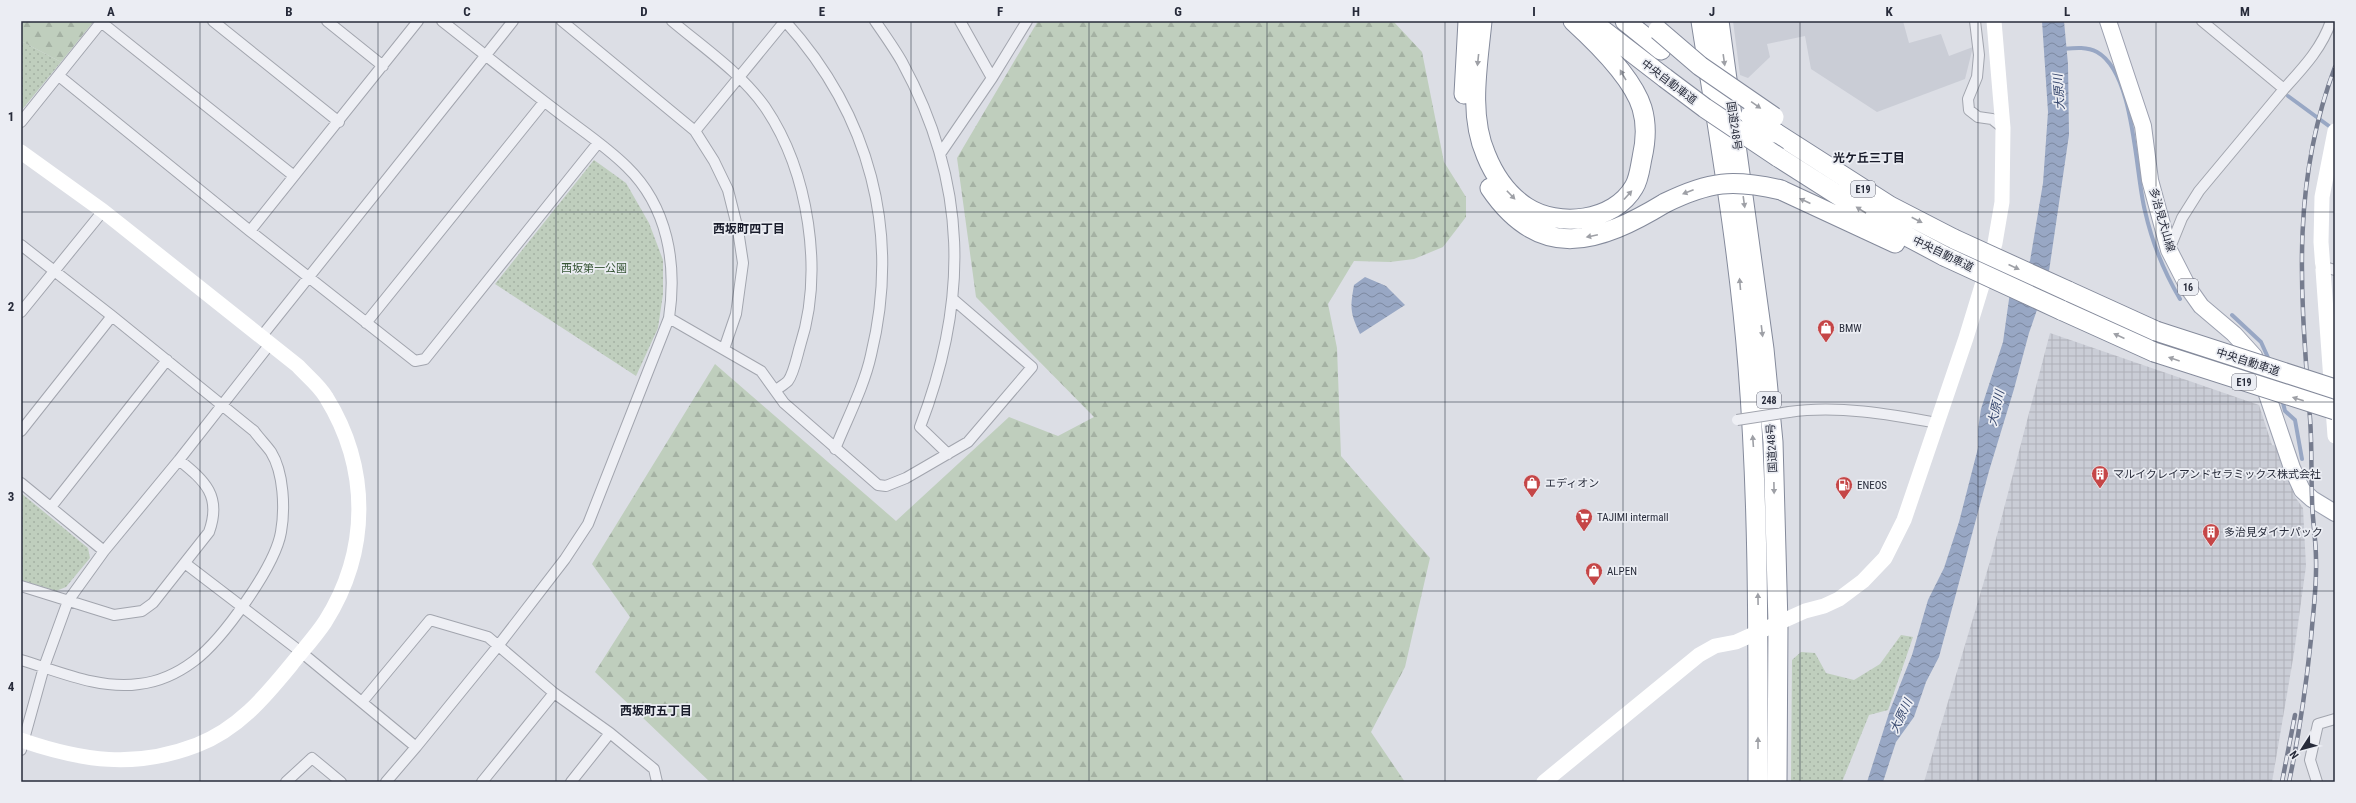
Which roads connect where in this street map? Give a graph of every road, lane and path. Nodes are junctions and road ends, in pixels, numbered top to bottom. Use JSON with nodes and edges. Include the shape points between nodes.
{"nodes":[{"id":1,"x":102,"y":21,"type":"edge"},
{"id":2,"x":213,"y":21,"type":"edge"},
{"id":3,"x":327,"y":21,"type":"edge"},
{"id":4,"x":418,"y":21,"type":"edge"},
{"id":5,"x":442,"y":21,"type":"edge"},
{"id":6,"x":513,"y":21,"type":"edge"},
{"id":7,"x":562,"y":21,"type":"edge"},
{"id":8,"x":672,"y":21,"type":"edge"},
{"id":9,"x":875,"y":21,"type":"edge"},
{"id":10,"x":960,"y":21,"type":"edge"},
{"id":11,"x":1027,"y":21,"type":"edge"},
{"id":12,"x":1468,"y":21,"type":"edge"},
{"id":13,"x":1482,"y":21,"type":"edge"},
{"id":14,"x":1573,"y":21,"type":"edge"},
{"id":15,"x":1591,"y":21,"type":"edge"},
{"id":16,"x":1625,"y":21,"type":"edge"},
{"id":17,"x":1701,"y":21,"type":"edge"},
{"id":18,"x":1719,"y":21,"type":"edge"},
{"id":19,"x":1975,"y":21,"type":"edge"},
{"id":20,"x":1994,"y":21,"type":"edge"},
{"id":21,"x":2108,"y":21,"type":"edge"},
{"id":22,"x":2202,"y":21,"type":"edge"},
{"id":23,"x":2331,"y":21,"type":"edge"},
{"id":24,"x":2335,"y":25,"type":"edge"},
{"id":25,"x":1653,"y":26,"type":"edge"},
{"id":26,"x":2327,"y":34,"type":"junction"},
{"id":27,"x":486,"y":55,"type":"junction"},
{"id":28,"x":383,"y":66,"type":"junction"},
{"id":29,"x":59,"y":76,"type":"junction"},
{"id":30,"x":739,"y":77,"type":"junction"},
{"id":31,"x":992,"y":78,"type":"junction"},
{"id":32,"x":2284,"y":89,"type":"junction"},
{"id":33,"x":544,"y":102,"type":"junction"},
{"id":34,"x":21,"y":122,"type":"edge"},
{"id":35,"x":339,"y":122,"type":"junction"},
{"id":36,"x":1775,"y":125,"type":"junction"},
{"id":37,"x":2003,"y":128,"type":"junction"},
{"id":38,"x":2335,"y":130,"type":"edge"},
{"id":39,"x":695,"y":131,"type":"junction"},
{"id":40,"x":598,"y":144,"type":"junction"},
{"id":41,"x":21,"y":152,"type":"edge"},
{"id":42,"x":940,"y":154,"type":"junction"},
{"id":43,"x":294,"y":176,"type":"junction"},
{"id":44,"x":103,"y":211,"type":"junction"},
{"id":45,"x":250,"y":231,"type":"junction"},
{"id":46,"x":21,"y":245,"type":"edge"},
{"id":47,"x":2168,"y":250,"type":"junction"},
{"id":48,"x":1942,"y":261,"type":"junction"},
{"id":49,"x":2328,"y":268,"type":"edge"},
{"id":50,"x":55,"y":271,"type":"junction"},
{"id":51,"x":308,"y":278,"type":"junction"},
{"id":52,"x":954,"y":300,"type":"junction"},
{"id":53,"x":21,"y":312,"type":"edge"},
{"id":54,"x":112,"y":316,"type":"junction"},
{"id":55,"x":669,"y":318,"type":"junction"},
{"id":56,"x":366,"y":323,"type":"junction"},
{"id":57,"x":265,"y":341,"type":"junction"},
{"id":58,"x":724,"y":349,"type":"junction"},
{"id":59,"x":167,"y":360,"type":"junction"},
{"id":60,"x":2335,"y":389,"type":"edge"},
{"id":61,"x":776,"y":390,"type":"junction"},
{"id":62,"x":222,"y":403,"type":"junction"},
{"id":63,"x":2335,"y":410,"type":"edge"},
{"id":64,"x":1737,"y":420,"type":"dead end"},
{"id":65,"x":1937,"y":423,"type":"junction"},
{"id":66,"x":21,"y":431,"type":"edge"},
{"id":67,"x":2335,"y":436,"type":"edge"},
{"id":68,"x":835,"y":449,"type":"junction"},
{"id":69,"x":948,"y":454,"type":"junction"},
{"id":70,"x":179,"y":460,"type":"junction"},
{"id":71,"x":21,"y":483,"type":"edge"},
{"id":72,"x":50,"y":507,"type":"junction"},
{"id":73,"x":2335,"y":513,"type":"edge"},
{"id":74,"x":104,"y":551,"type":"junction"},
{"id":75,"x":186,"y":564,"type":"junction"},
{"id":76,"x":21,"y":586,"type":"edge"},
{"id":77,"x":68,"y":601,"type":"junction"},
{"id":78,"x":242,"y":608,"type":"junction"},
{"id":79,"x":1778,"y":624,"type":"junction"},
{"id":80,"x":1758,"y":631,"type":"junction"},
{"id":81,"x":498,"y":646,"type":"junction"},
{"id":82,"x":301,"y":652,"type":"junction"},
{"id":83,"x":21,"y":660,"type":"edge"},
{"id":84,"x":44,"y":667,"type":"junction"},
{"id":85,"x":554,"y":693,"type":"junction"},
{"id":86,"x":362,"y":702,"type":"junction"},
{"id":87,"x":2335,"y":719,"type":"edge"},
{"id":88,"x":610,"y":733,"type":"junction"},
{"id":89,"x":22,"y":744,"type":"edge"},
{"id":90,"x":416,"y":748,"type":"junction"},
{"id":91,"x":286,"y":782,"type":"edge"},
{"id":92,"x":341,"y":782,"type":"edge"},
{"id":93,"x":386,"y":782,"type":"edge"},
{"id":94,"x":482,"y":782,"type":"edge"},
{"id":95,"x":571,"y":782,"type":"edge"},
{"id":96,"x":657,"y":782,"type":"edge"},
{"id":97,"x":1544,"y":782,"type":"edge"},
{"id":98,"x":1758,"y":782,"type":"edge"},
{"id":99,"x":1777,"y":782,"type":"edge"},
{"id":100,"x":2317,"y":782,"type":"edge"}],
"edges":[{"from":1,"to":29,"type":"street"},
{"from":1,"to":43,"type":"street"},
{"from":2,"to":35,"type":"street"},
{"from":3,"to":28,"type":"street"},
{"from":4,"to":28,"type":"street"},
{"from":5,"to":27,"type":"street"},
{"from":6,"to":27,"type":"street"},
{"from":7,"to":39,"type":"street"},
{"from":8,"to":30,"type":"street"},
{"from":9,"to":42,"type":"street","via":[[901,61],[924,109]]},
{"from":10,"to":31,"type":"street"},
{"from":11,"to":31,"type":"street"},
{"from":48,"to":12,"type":"highway","one_way":true,"bridge":true,"via":[[1781,190],[1749,182],[1720,183],[1689,191],[1615,230],[1578,239],[1560,238],[1533,229],[1511,215],[1485,181],[1475,160],[1464,104]]},
{"from":13,"to":14,"type":"highway","one_way":true,"via":[[1476,100],[1477,120],[1485,155],[1504,186],[1527,208],[1555,218],[1572,219],[1586,218],[1607,210],[1623,200],[1634,188],[1639,175],[1646,133],[1641,107],[1619,68]]},
{"from":48,"to":15,"type":"highway","name":"中央自動車道","number":"E19","one_way":true,"bridge":true,"via":[[1778,158],[1665,78]]},
{"from":16,"to":36,"type":"highway","name":"中央自動車道","bridge":true,"via":[[1743,112]]},
{"from":80,"to":17,"type":"highway","name":"国道248号","number":"248","one_way":true,"via":[[1754,450],[1742,301],[1732,215]]},
{"from":18,"to":79,"type":"highway","name":"国道248号","number":"248","one_way":true,"via":[[1764,349],[1773,442]]},
{"from":19,"to":37,"type":"street","via":[[1979,55],[1977,77],[1968,100],[1969,110],[1978,117],[1992,119]]},
{"from":20,"to":37,"type":"street"},
{"from":21,"to":47,"type":"main road","name":"多治見犬山線","number":"16","via":[[2143,126],[2150,180]]},
{"from":22,"to":32,"type":"street"},
{"from":23,"to":26,"type":"street"},
{"from":24,"to":26,"type":"street"},
{"from":25,"to":36,"type":"highway","one_way":true,"bridge":true},
{"from":26,"to":32,"type":"street","via":[[2311,59]]},
{"from":27,"to":33,"type":"street"},
{"from":27,"to":51,"type":"street"},
{"from":28,"to":35,"type":"street"},
{"from":29,"to":34,"type":"street"},
{"from":29,"to":45,"type":"street"},
{"from":30,"to":39,"type":"street"},
{"from":30,"to":61,"type":"street","via":[[765,107],[779,130],[794,165],[810,234],[809,308],[789,380]]},
{"from":30,"to":68,"type":"street","via":[[785,21],[809,48],[840,96],[861,142],[881,227],[882,302],[871,357]]},
{"from":31,"to":42,"type":"street"},
{"from":32,"to":47,"type":"street","via":[[2199,191],[2182,218]]},
{"from":33,"to":40,"type":"street"},
{"from":33,"to":56,"type":"street"},
{"from":35,"to":43,"type":"street"},
{"from":36,"to":60,"type":"highway","name":"中央自動車道","number":"E19","one_way":true,"bridge":true,"via":[[1874,182],[1890,206],[1954,239],[2156,331]]},
{"from":37,"to":65,"type":"street","via":[[2002,202],[1995,243]]},
{"from":38,"to":49,"type":"street","via":[[2322,197]]},
{"from":39,"to":58,"type":"street","via":[[728,190],[743,263],[736,314]]},
{"from":40,"to":55,"type":"street","via":[[628,167],[652,199],[665,229],[672,258],[673,291]]},
{"from":40,"to":56,"type":"street","via":[[425,359],[415,361]]},
{"from":41,"to":44,"type":"street"},
{"from":42,"to":52,"type":"street","via":[[953,223],[956,265]]},
{"from":43,"to":45,"type":"street"},
{"from":44,"to":50,"type":"street"},
{"from":44,"to":57,"type":"street"},
{"from":45,"to":51,"type":"street"},
{"from":46,"to":50,"type":"street"},
{"from":47,"to":73,"type":"main road","name":"多治見犬山線","number":"16","via":[[2201,306],[2234,334],[2254,356],[2302,490]]},
{"from":63,"to":48,"type":"highway","name":"中央自動車道","number":"E19","one_way":true,"bridge":true,"via":[[2154,352],[2057,308]]},
{"from":49,"to":67,"type":"street"},
{"from":50,"to":53,"type":"street"},
{"from":50,"to":54,"type":"street"},
{"from":51,"to":56,"type":"street"},
{"from":51,"to":57,"type":"street"},
{"from":52,"to":69,"type":"street","via":[[937,381],[920,427]]},
{"from":52,"to":69,"type":"street","via":[[1032,367],[968,442]]},
{"from":54,"to":59,"type":"street"},
{"from":54,"to":66,"type":"street"},
{"from":55,"to":58,"type":"street"},
{"from":55,"to":81,"type":"street","via":[[588,524],[565,559]]},
{"from":57,"to":62,"type":"street"},
{"from":57,"to":82,"type":"street","via":[[298,366],[325,395],[347,435],[357,473],[360,516],[354,560],[325,622]]},
{"from":58,"to":61,"type":"street","via":[[761,371]]},
{"from":59,"to":62,"type":"street"},
{"from":59,"to":72,"type":"street"},
{"from":61,"to":68,"type":"street","via":[[784,403]]},
{"from":62,"to":70,"type":"street"},
{"from":62,"to":78,"type":"street","via":[[254,431],[271,453],[280,478],[281,532],[268,566]]},
{"from":64,"to":65,"type":"street","bridge":true,"via":[[1815,408]]},
{"from":65,"to":79,"type":"street","via":[[1904,520],[1885,558],[1863,581],[1839,599]]},
{"from":68,"to":69,"type":"street","via":[[878,485],[886,486],[906,478]]},
{"from":70,"to":74,"type":"street"},
{"from":70,"to":75,"type":"street","via":[[202,479],[213,501],[214,511],[209,532]]},
{"from":71,"to":72,"type":"street"},
{"from":72,"to":74,"type":"street"},
{"from":74,"to":77,"type":"street"},
{"from":75,"to":77,"type":"street","via":[[158,598],[142,611],[114,615]]},
{"from":75,"to":78,"type":"street"},
{"from":76,"to":77,"type":"street"},
{"from":77,"to":84,"type":"street"},
{"from":78,"to":82,"type":"street"},
{"from":78,"to":84,"type":"street","via":[[195,660],[180,671],[162,678],[139,684],[112,685]]},
{"from":79,"to":80,"type":"street"},
{"from":79,"to":99,"type":"highway","name":"国道248号","number":"248"},
{"from":80,"to":97,"type":"street","via":[[1736,642],[1715,646],[1699,654]]},
{"from":98,"to":80,"type":"highway","name":"国道248号","number":"248","one_way":true},
{"from":81,"to":85,"type":"street"},
{"from":81,"to":86,"type":"street","via":[[488,637],[430,620]]},
{"from":81,"to":90,"type":"street"},
{"from":82,"to":86,"type":"street"},
{"from":82,"to":89,"type":"street","via":[[257,706],[225,732],[196,745],[151,757],[101,761]]},
{"from":83,"to":84,"type":"street"},
{"from":84,"to":89,"type":"street"},
{"from":85,"to":88,"type":"street"},
{"from":85,"to":94,"type":"street"},
{"from":86,"to":90,"type":"street"},
{"from":87,"to":100,"type":"street","via":[[2318,724],[2310,760]]},
{"from":88,"to":95,"type":"street"},
{"from":88,"to":96,"type":"street","via":[[654,769]]},
{"from":90,"to":93,"type":"street"},
{"from":91,"to":92,"type":"street","via":[[312,758]]}]}
